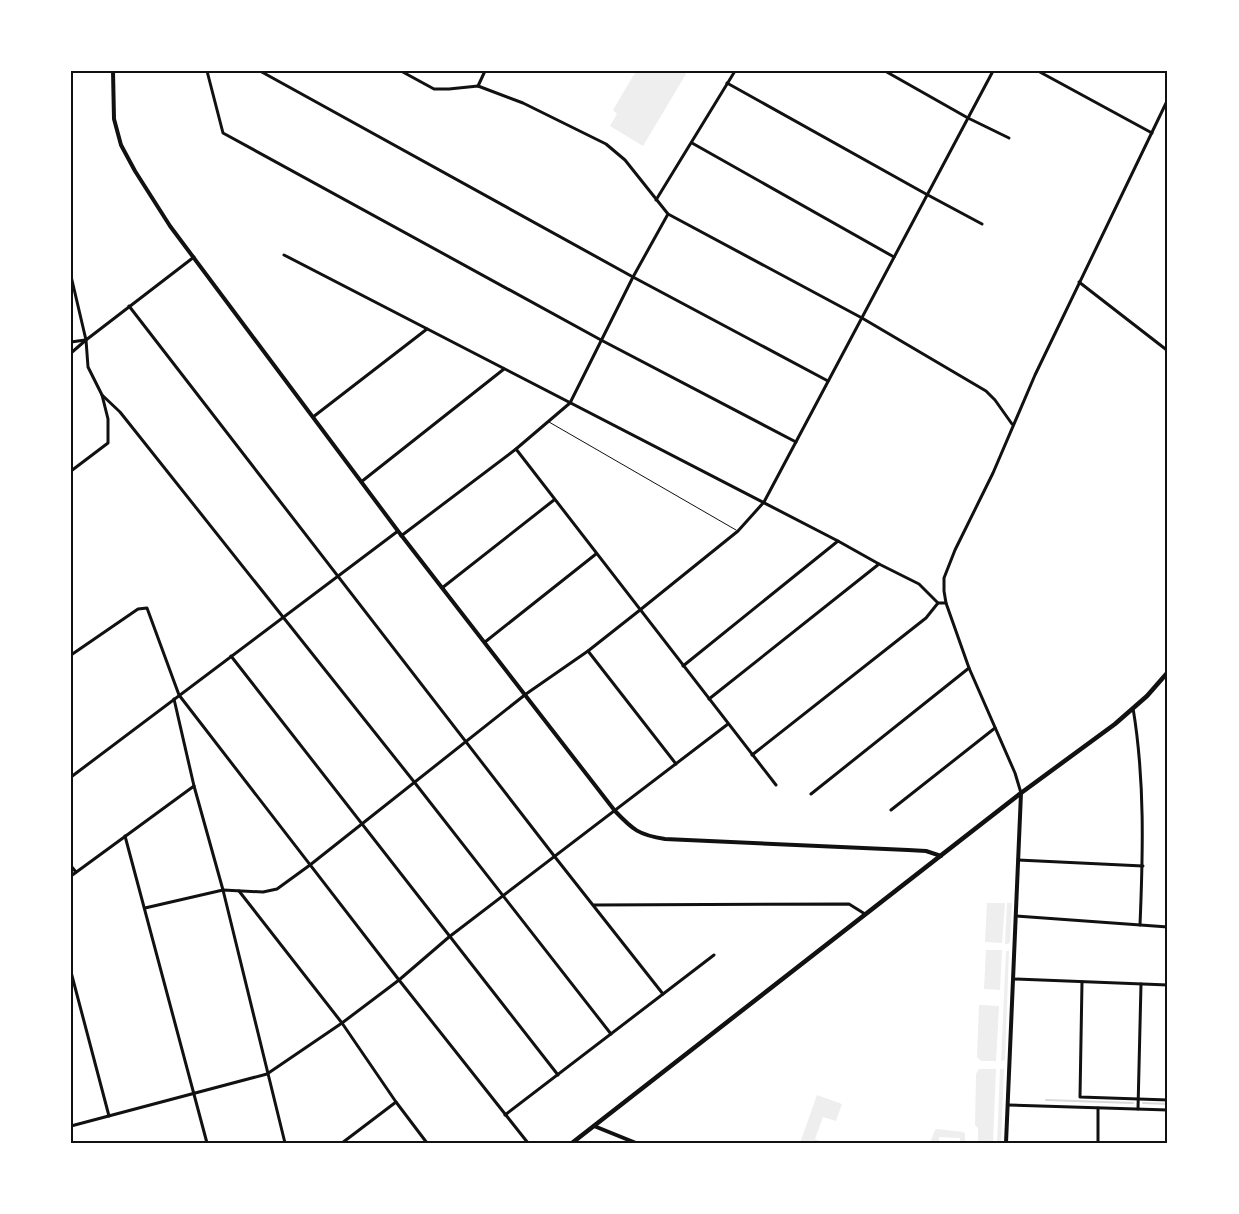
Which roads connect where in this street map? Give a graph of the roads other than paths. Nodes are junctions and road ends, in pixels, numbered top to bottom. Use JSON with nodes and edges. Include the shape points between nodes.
{"nodes":[{"id":1,"x":112,"y":71,"type":"edge"},
{"id":2,"x":207,"y":71,"type":"edge"},
{"id":3,"x":260,"y":71,"type":"edge"},
{"id":4,"x":401,"y":71,"type":"edge"},
{"id":5,"x":485,"y":71,"type":"edge"},
{"id":6,"x":734,"y":71,"type":"edge"},
{"id":7,"x":884,"y":71,"type":"edge"},
{"id":8,"x":993,"y":71,"type":"edge"},
{"id":9,"x":1038,"y":71,"type":"edge"},
{"id":10,"x":727,"y":83,"type":"junction"},
{"id":11,"x":478,"y":86,"type":"junction"},
{"id":12,"x":1168,"y":99,"type":"edge"},
{"id":13,"x":968,"y":118,"type":"junction"},
{"id":14,"x":1152,"y":132,"type":"junction"},
{"id":15,"x":1009,"y":138,"type":"dead end"},
{"id":16,"x":692,"y":143,"type":"junction"},
{"id":17,"x":926,"y":194,"type":"junction"},
{"id":18,"x":656,"y":200,"type":"junction"},
{"id":19,"x":668,"y":214,"type":"junction"},
{"id":20,"x":982,"y":224,"type":"dead end"},
{"id":21,"x":284,"y":255,"type":"dead end"},
{"id":22,"x":194,"y":257,"type":"junction"},
{"id":23,"x":894,"y":257,"type":"junction"},
{"id":24,"x":71,"y":276,"type":"edge"},
{"id":25,"x":633,"y":277,"type":"junction"},
{"id":26,"x":1079,"y":282,"type":"junction"},
{"id":27,"x":129,"y":306,"type":"junction"},
{"id":28,"x":862,"y":318,"type":"junction"},
{"id":29,"x":427,"y":329,"type":"junction"},
{"id":30,"x":86,"y":340,"type":"junction"},
{"id":31,"x":602,"y":340,"type":"junction"},
{"id":32,"x":71,"y":342,"type":"edge"},
{"id":33,"x":1168,"y":351,"type":"edge"},
{"id":34,"x":71,"y":353,"type":"edge"},
{"id":35,"x":504,"y":369,"type":"junction"},
{"id":36,"x":828,"y":381,"type":"junction"},
{"id":37,"x":102,"y":396,"type":"junction"},
{"id":38,"x":570,"y":403,"type":"junction"},
{"id":39,"x":313,"y":417,"type":"junction"},
{"id":40,"x":548,"y":422,"type":"junction"},
{"id":41,"x":1012,"y":424,"type":"junction"},
{"id":42,"x":796,"y":442,"type":"junction"},
{"id":43,"x":516,"y":449,"type":"junction"},
{"id":44,"x":71,"y":471,"type":"edge"},
{"id":45,"x":361,"y":482,"type":"junction"},
{"id":46,"x":554,"y":500,"type":"junction"},
{"id":47,"x":764,"y":502,"type":"junction"},
{"id":48,"x":398,"y":531,"type":"junction"},
{"id":49,"x":738,"y":531,"type":"junction"},
{"id":50,"x":401,"y":536,"type":"junction"},
{"id":51,"x":838,"y":541,"type":"junction"},
{"id":52,"x":596,"y":554,"type":"junction"},
{"id":53,"x":879,"y":564,"type":"junction"},
{"id":54,"x":338,"y":576,"type":"junction"},
{"id":55,"x":442,"y":588,"type":"junction"},
{"id":56,"x":938,"y":603,"type":"junction"},
{"id":57,"x":946,"y":603,"type":"junction"},
{"id":58,"x":640,"y":610,"type":"junction"},
{"id":59,"x":284,"y":617,"type":"junction"},
{"id":60,"x":485,"y":642,"type":"junction"},
{"id":61,"x":588,"y":651,"type":"junction"},
{"id":62,"x":71,"y":655,"type":"edge"},
{"id":63,"x":231,"y":656,"type":"junction"},
{"id":64,"x":683,"y":666,"type":"junction"},
{"id":65,"x":969,"y":668,"type":"junction"},
{"id":66,"x":1168,"y":672,"type":"edge"},
{"id":67,"x":526,"y":694,"type":"junction"},
{"id":68,"x":179,"y":695,"type":"junction"},
{"id":69,"x":709,"y":699,"type":"junction"},
{"id":70,"x":174,"y":700,"type":"junction"},
{"id":71,"x":1133,"y":708,"type":"junction"},
{"id":72,"x":728,"y":724,"type":"junction"},
{"id":73,"x":995,"y":728,"type":"junction"},
{"id":74,"x":466,"y":743,"type":"junction"},
{"id":75,"x":752,"y":755,"type":"junction"},
{"id":76,"x":676,"y":764,"type":"junction"},
{"id":77,"x":71,"y":777,"type":"edge"},
{"id":78,"x":415,"y":783,"type":"junction"},
{"id":79,"x":776,"y":785,"type":"dead end"},
{"id":80,"x":194,"y":786,"type":"junction"},
{"id":81,"x":1021,"y":793,"type":"junction"},
{"id":82,"x":811,"y":794,"type":"dead end"},
{"id":83,"x":891,"y":810,"type":"dead end"},
{"id":84,"x":616,"y":811,"type":"junction"},
{"id":85,"x":362,"y":825,"type":"junction"},
{"id":86,"x":125,"y":836,"type":"junction"},
{"id":87,"x":941,"y":856,"type":"junction"},
{"id":88,"x":555,"y":857,"type":"junction"},
{"id":89,"x":1018,"y":860,"type":"junction"},
{"id":90,"x":310,"y":865,"type":"junction"},
{"id":91,"x":71,"y":866,"type":"edge"},
{"id":92,"x":1143,"y":866,"type":"junction"},
{"id":93,"x":76,"y":872,"type":"junction"},
{"id":94,"x":71,"y":876,"type":"edge"},
{"id":95,"x":223,"y":890,"type":"junction"},
{"id":96,"x":239,"y":891,"type":"junction"},
{"id":97,"x":503,"y":897,"type":"junction"},
{"id":98,"x":594,"y":905,"type":"junction"},
{"id":99,"x":145,"y":908,"type":"junction"},
{"id":100,"x":866,"y":915,"type":"junction"},
{"id":101,"x":1016,"y":916,"type":"junction"},
{"id":102,"x":1140,"y":925,"type":"junction"},
{"id":103,"x":1168,"y":927,"type":"edge"},
{"id":104,"x":449,"y":937,"type":"junction"},
{"id":105,"x":714,"y":955,"type":"dead end"},
{"id":106,"x":71,"y":972,"type":"edge"},
{"id":107,"x":1014,"y":979,"type":"junction"},
{"id":108,"x":399,"y":980,"type":"junction"},
{"id":109,"x":1082,"y":982,"type":"junction"},
{"id":110,"x":1141,"y":984,"type":"junction"},
{"id":111,"x":1168,"y":985,"type":"edge"},
{"id":112,"x":663,"y":994,"type":"junction"},
{"id":113,"x":342,"y":1023,"type":"junction"},
{"id":114,"x":611,"y":1034,"type":"junction"},
{"id":115,"x":267,"y":1074,"type":"junction"},
{"id":116,"x":558,"y":1075,"type":"junction"},
{"id":117,"x":195,"y":1094,"type":"junction"},
{"id":118,"x":1138,"y":1099,"type":"junction"},
{"id":119,"x":1168,"y":1100,"type":"edge"},
{"id":120,"x":396,"y":1102,"type":"junction"},
{"id":121,"x":1008,"y":1105,"type":"junction"},
{"id":122,"x":1098,"y":1108,"type":"junction"},
{"id":123,"x":1138,"y":1109,"type":"junction"},
{"id":124,"x":1168,"y":1110,"type":"edge"},
{"id":125,"x":109,"y":1116,"type":"junction"},
{"id":126,"x":505,"y":1116,"type":"junction"},
{"id":127,"x":71,"y":1125,"type":"edge"},
{"id":128,"x":594,"y":1126,"type":"junction"},
{"id":129,"x":207,"y":1143,"type":"edge"},
{"id":130,"x":285,"y":1143,"type":"edge"},
{"id":131,"x":342,"y":1143,"type":"edge"},
{"id":132,"x":427,"y":1143,"type":"edge"},
{"id":133,"x":528,"y":1143,"type":"edge"},
{"id":134,"x":572,"y":1143,"type":"edge"},
{"id":135,"x":636,"y":1143,"type":"edge"},
{"id":136,"x":1006,"y":1143,"type":"edge"},
{"id":137,"x":1098,"y":1143,"type":"edge"}],
"edges":[{"from":1,"to":22,"type":"street","via":[[114,119],[121,145],[170,226]]},
{"from":2,"to":31,"type":"street","via":[[223,133]]},
{"from":3,"to":25,"type":"street"},
{"from":4,"to":11,"type":"street","via":[[434,89]]},
{"from":5,"to":11,"type":"street"},
{"from":6,"to":10,"type":"street"},
{"from":7,"to":13,"type":"street"},
{"from":8,"to":13,"type":"street"},
{"from":9,"to":14,"type":"street"},
{"from":10,"to":16,"type":"street"},
{"from":10,"to":17,"type":"street"},
{"from":11,"to":18,"type":"street","via":[[523,103],[606,144],[625,160]]},
{"from":12,"to":14,"type":"street"},
{"from":13,"to":15,"type":"street"},
{"from":13,"to":17,"type":"street"},
{"from":14,"to":26,"type":"street"},
{"from":16,"to":18,"type":"street"},
{"from":16,"to":23,"type":"street"},
{"from":17,"to":20,"type":"street"},
{"from":17,"to":23,"type":"street"},
{"from":18,"to":19,"type":"street"},
{"from":19,"to":25,"type":"street"},
{"from":19,"to":28,"type":"street"},
{"from":21,"to":29,"type":"street"},
{"from":22,"to":27,"type":"street"},
{"from":22,"to":39,"type":"street"},
{"from":23,"to":28,"type":"street"},
{"from":24,"to":30,"type":"street"},
{"from":25,"to":31,"type":"street"},
{"from":25,"to":36,"type":"street"},
{"from":26,"to":33,"type":"street"},
{"from":26,"to":41,"type":"street"},
{"from":27,"to":30,"type":"street"},
{"from":27,"to":54,"type":"street"},
{"from":28,"to":36,"type":"street"},
{"from":28,"to":41,"type":"street","via":[[986,391]]},
{"from":29,"to":35,"type":"street"},
{"from":29,"to":39,"type":"street"},
{"from":30,"to":32,"type":"street"},
{"from":30,"to":34,"type":"street"},
{"from":30,"to":37,"type":"street","via":[[88,368]]},
{"from":31,"to":38,"type":"street"},
{"from":31,"to":42,"type":"street"},
{"from":35,"to":38,"type":"street"},
{"from":35,"to":45,"type":"street"},
{"from":36,"to":42,"type":"street"},
{"from":37,"to":44,"type":"street","via":[[108,419],[108,443]]},
{"from":37,"to":59,"type":"street","via":[[120,412]]},
{"from":38,"to":40,"type":"street"},
{"from":38,"to":47,"type":"street"},
{"from":39,"to":45,"type":"street"},
{"from":40,"to":43,"type":"street"},
{"from":40,"to":49,"type":"lane"},
{"from":41,"to":57,"type":"street","via":[[944,578]]},
{"from":42,"to":47,"type":"street"},
{"from":43,"to":46,"type":"street"},
{"from":43,"to":50,"type":"street"},
{"from":45,"to":48,"type":"street"},
{"from":46,"to":52,"type":"street"},
{"from":46,"to":55,"type":"street"},
{"from":47,"to":49,"type":"street"},
{"from":47,"to":51,"type":"street"},
{"from":48,"to":50,"type":"street"},
{"from":48,"to":54,"type":"street"},
{"from":49,"to":58,"type":"street"},
{"from":50,"to":55,"type":"street"},
{"from":51,"to":53,"type":"street"},
{"from":51,"to":64,"type":"street"},
{"from":52,"to":58,"type":"street"},
{"from":52,"to":60,"type":"street"},
{"from":53,"to":56,"type":"street","via":[[919,584]]},
{"from":53,"to":69,"type":"street"},
{"from":54,"to":59,"type":"street"},
{"from":54,"to":74,"type":"street"},
{"from":55,"to":60,"type":"street"},
{"from":56,"to":57,"type":"street"},
{"from":56,"to":75,"type":"street","via":[[926,618]]},
{"from":57,"to":65,"type":"street"},
{"from":58,"to":61,"type":"street"},
{"from":58,"to":64,"type":"street"},
{"from":59,"to":63,"type":"street"},
{"from":59,"to":78,"type":"street"},
{"from":60,"to":67,"type":"street"},
{"from":61,"to":67,"type":"street"},
{"from":61,"to":76,"type":"street"},
{"from":62,"to":68,"type":"street","via":[[138,609],[147,608]]},
{"from":63,"to":68,"type":"street"},
{"from":63,"to":85,"type":"street"},
{"from":64,"to":69,"type":"street"},
{"from":65,"to":73,"type":"street"},
{"from":65,"to":82,"type":"street"},
{"from":66,"to":71,"type":"main road"},
{"from":67,"to":74,"type":"street"},
{"from":67,"to":84,"type":"street"},
{"from":68,"to":70,"type":"street"},
{"from":68,"to":90,"type":"street"},
{"from":69,"to":72,"type":"street"},
{"from":70,"to":77,"type":"street"},
{"from":70,"to":80,"type":"street"},
{"from":71,"to":81,"type":"main road"},
{"from":71,"to":92,"type":"street","via":[[1140,764]]},
{"from":72,"to":75,"type":"street"},
{"from":72,"to":76,"type":"street"},
{"from":73,"to":81,"type":"street"},
{"from":73,"to":83,"type":"street"},
{"from":74,"to":78,"type":"street"},
{"from":74,"to":88,"type":"street"},
{"from":75,"to":79,"type":"street"},
{"from":76,"to":84,"type":"street"},
{"from":78,"to":85,"type":"street"},
{"from":78,"to":97,"type":"street"},
{"from":80,"to":86,"type":"street"},
{"from":80,"to":95,"type":"street"},
{"from":81,"to":87,"type":"main road"},
{"from":81,"to":89,"type":"street"},
{"from":84,"to":87,"type":"street","via":[[631,827],[648,836],[665,839],[926,851]]},
{"from":84,"to":88,"type":"street"},
{"from":85,"to":90,"type":"street"},
{"from":85,"to":104,"type":"street"},
{"from":86,"to":93,"type":"street"},
{"from":86,"to":99,"type":"street"},
{"from":87,"to":100,"type":"main road"},
{"from":88,"to":97,"type":"street"},
{"from":88,"to":98,"type":"street"},
{"from":89,"to":92,"type":"street"},
{"from":89,"to":101,"type":"street"},
{"from":90,"to":96,"type":"street","via":[[277,889]]},
{"from":90,"to":108,"type":"street"},
{"from":91,"to":93,"type":"street"},
{"from":92,"to":102,"type":"street"},
{"from":93,"to":94,"type":"street"},
{"from":95,"to":96,"type":"street"},
{"from":95,"to":99,"type":"street"},
{"from":95,"to":115,"type":"street"},
{"from":96,"to":113,"type":"street"},
{"from":97,"to":104,"type":"street"},
{"from":97,"to":114,"type":"street"},
{"from":98,"to":100,"type":"street","via":[[849,904]]},
{"from":98,"to":112,"type":"street"},
{"from":99,"to":117,"type":"street"},
{"from":100,"to":128,"type":"main road"},
{"from":101,"to":102,"type":"street"},
{"from":101,"to":107,"type":"street"},
{"from":102,"to":103,"type":"street"},
{"from":104,"to":108,"type":"street"},
{"from":104,"to":116,"type":"street"},
{"from":105,"to":112,"type":"street"},
{"from":106,"to":125,"type":"street"},
{"from":107,"to":109,"type":"street"},
{"from":107,"to":121,"type":"street"},
{"from":108,"to":113,"type":"street"},
{"from":108,"to":126,"type":"street"},
{"from":109,"to":110,"type":"street"},
{"from":109,"to":118,"type":"street","via":[[1080,1097]]},
{"from":110,"to":111,"type":"street"},
{"from":110,"to":118,"type":"street"},
{"from":112,"to":114,"type":"street"},
{"from":113,"to":115,"type":"street"},
{"from":113,"to":120,"type":"street"},
{"from":114,"to":116,"type":"street"},
{"from":115,"to":117,"type":"street"},
{"from":115,"to":130,"type":"street"},
{"from":116,"to":126,"type":"street"},
{"from":117,"to":125,"type":"street"},
{"from":117,"to":129,"type":"street"},
{"from":118,"to":119,"type":"street"},
{"from":118,"to":123,"type":"street"},
{"from":120,"to":131,"type":"street"},
{"from":120,"to":132,"type":"street"},
{"from":121,"to":122,"type":"street"},
{"from":121,"to":136,"type":"street"},
{"from":122,"to":123,"type":"street"},
{"from":122,"to":137,"type":"street"},
{"from":123,"to":124,"type":"street"},
{"from":125,"to":127,"type":"street"},
{"from":126,"to":133,"type":"street"},
{"from":128,"to":134,"type":"main road"},
{"from":128,"to":135,"type":"street"}]}
